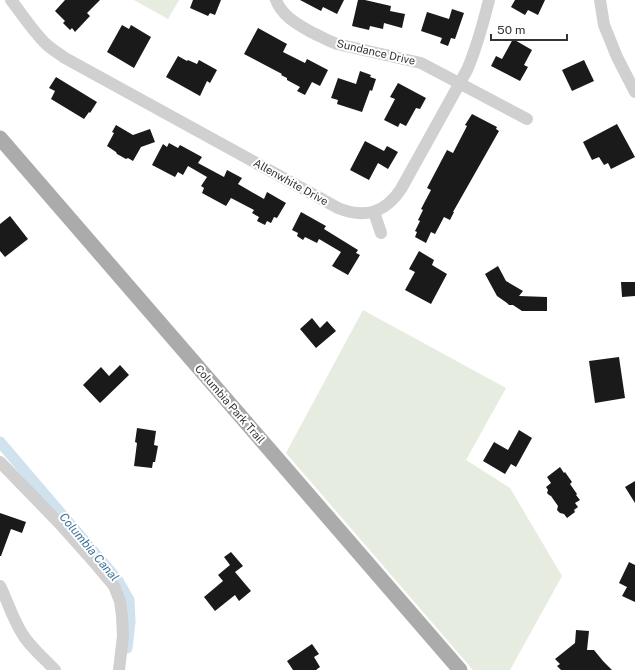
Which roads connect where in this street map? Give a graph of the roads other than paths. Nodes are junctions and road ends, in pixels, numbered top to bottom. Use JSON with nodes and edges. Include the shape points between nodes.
{"nodes":[{"id":1,"x":11,"y":0,"type":"edge"},
{"id":2,"x":276,"y":0,"type":"edge"},
{"id":3,"x":490,"y":0,"type":"edge"},
{"id":4,"x":600,"y":0,"type":"edge"},
{"id":5,"x":459,"y":83,"type":"junction"},
{"id":6,"x":635,"y":92,"type":"edge"},
{"id":7,"x":527,"y":119,"type":"dead end"},
{"id":8,"x":0,"y":138,"type":"edge"},
{"id":9,"x":374,"y":212,"type":"junction"},
{"id":10,"x":381,"y":233,"type":"dead end"},
{"id":11,"x":0,"y":462,"type":"edge"},
{"id":12,"x":0,"y":586,"type":"edge"},
{"id":13,"x":55,"y":670,"type":"edge"},
{"id":14,"x":119,"y":670,"type":"edge"},
{"id":15,"x":460,"y":670,"type":"edge"}],
"edges":[{"from":1,"to":9,"type":"street","name":"Allenwhite Drive","via":[[45,43],[65,58],[338,208],[356,214]]},
{"from":2,"to":5,"type":"street","name":"Sundance Drive","via":[[290,19],[331,42],[427,65]]},
{"from":3,"to":5,"type":"street","name":"Allenwhite Drive","via":[[479,40]]},
{"from":4,"to":6,"type":"street","via":[[604,25]]},
{"from":5,"to":7,"type":"street","name":"Sundance Drive"},
{"from":5,"to":9,"type":"street","name":"Allenwhite Drive","via":[[401,189],[391,201]]},
{"from":8,"to":15,"type":"main road","name":"Columbia Park Trail"},
{"from":9,"to":10,"type":"street"},
{"from":11,"to":14,"type":"street","via":[[114,586],[122,616],[123,636]]},
{"from":12,"to":13,"type":"street","via":[[24,637]]}]}
